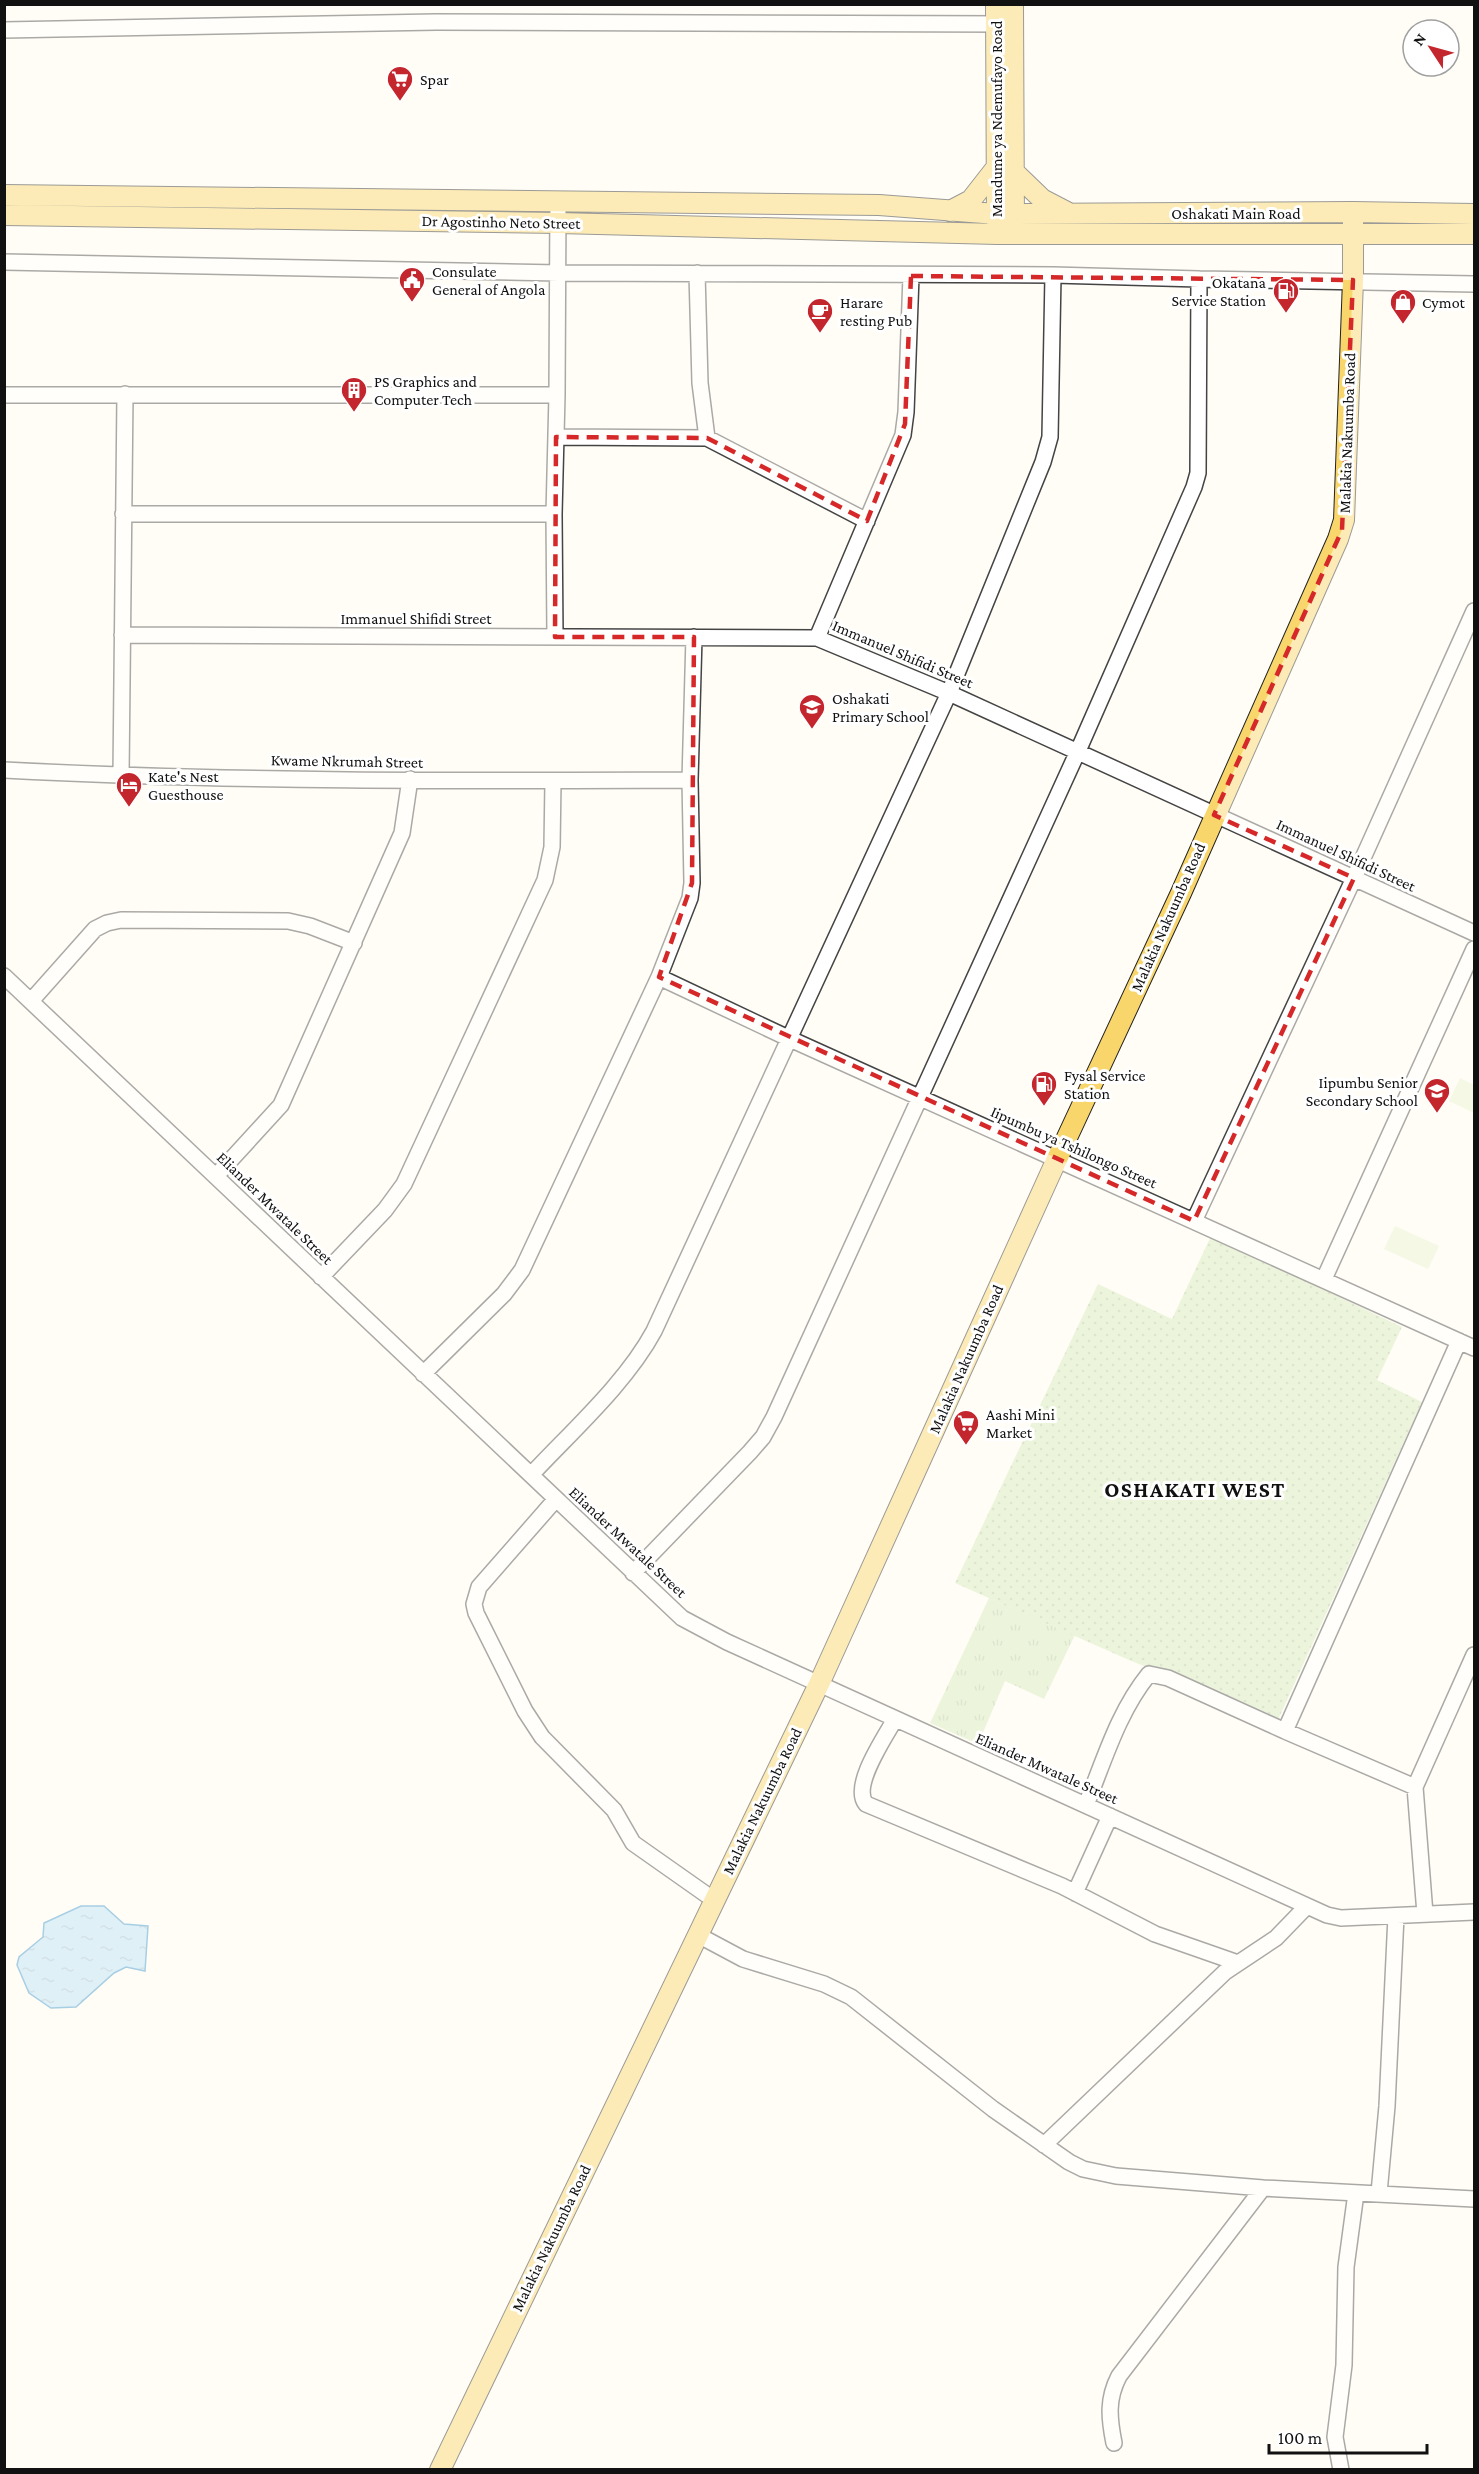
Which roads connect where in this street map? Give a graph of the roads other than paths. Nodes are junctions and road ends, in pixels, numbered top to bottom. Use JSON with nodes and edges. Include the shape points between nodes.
{"nodes":[{"id":1,"x":1004,"y":14,"type":"edge"},
{"id":2,"x":4,"y":30,"type":"edge"},
{"id":3,"x":1005,"y":169,"type":"junction"},
{"id":4,"x":4,"y":195,"type":"edge"},
{"id":5,"x":558,"y":201,"type":"junction"},
{"id":6,"x":950,"y":211,"type":"junction"},
{"id":7,"x":1353,"y":212,"type":"junction"},
{"id":8,"x":1005,"y":214,"type":"junction"},
{"id":9,"x":1070,"y":214,"type":"junction"},
{"id":10,"x":1474,"y":214,"type":"edge"},
{"id":11,"x":4,"y":215,"type":"edge"},
{"id":12,"x":558,"y":223,"type":"junction"},
{"id":13,"x":1352,"y":233,"type":"junction"},
{"id":14,"x":1006,"y":234,"type":"junction"},
{"id":15,"x":1474,"y":234,"type":"edge"},
{"id":16,"x":4,"y":262,"type":"edge"},
{"id":17,"x":559,"y":273,"type":"junction"},
{"id":18,"x":697,"y":273,"type":"junction"},
{"id":19,"x":1053,"y":275,"type":"junction"},
{"id":20,"x":911,"y":276,"type":"junction"},
{"id":21,"x":1199,"y":279,"type":"junction"},
{"id":22,"x":1353,"y":280,"type":"junction"},
{"id":23,"x":1474,"y":284,"type":"edge"},
{"id":24,"x":125,"y":394,"type":"junction"},
{"id":25,"x":4,"y":395,"type":"edge"},
{"id":26,"x":557,"y":396,"type":"junction"},
{"id":27,"x":556,"y":437,"type":"junction"},
{"id":28,"x":707,"y":438,"type":"junction"},
{"id":29,"x":123,"y":514,"type":"junction"},
{"id":30,"x":554,"y":514,"type":"junction"},
{"id":31,"x":867,"y":521,"type":"junction"},
{"id":32,"x":1474,"y":611,"type":"edge"},
{"id":33,"x":1471,"y":627,"type":"edge"},
{"id":34,"x":122,"y":635,"type":"junction"},
{"id":35,"x":555,"y":637,"type":"junction"},
{"id":36,"x":694,"y":637,"type":"junction"},
{"id":37,"x":817,"y":638,"type":"junction"},
{"id":38,"x":949,"y":693,"type":"junction"},
{"id":39,"x":1078,"y":751,"type":"junction"},
{"id":40,"x":4,"y":770,"type":"edge"},
{"id":41,"x":121,"y":776,"type":"junction"},
{"id":42,"x":410,"y":779,"type":"junction"},
{"id":43,"x":690,"y":780,"type":"junction"},
{"id":44,"x":553,"y":781,"type":"junction"},
{"id":45,"x":1214,"y":815,"type":"junction"},
{"id":46,"x":1354,"y":878,"type":"junction"},
{"id":47,"x":1474,"y":933,"type":"edge"},
{"id":48,"x":354,"y":943,"type":"junction"},
{"id":49,"x":1474,"y":949,"type":"edge"},
{"id":50,"x":659,"y":977,"type":"junction"},
{"id":51,"x":7,"y":982,"type":"edge"},
{"id":52,"x":31,"y":1000,"type":"junction"},
{"id":53,"x":788,"y":1038,"type":"junction"},
{"id":54,"x":921,"y":1098,"type":"junction"},
{"id":55,"x":1057,"y":1159,"type":"junction"},
{"id":56,"x":216,"y":1176,"type":"junction"},
{"id":57,"x":1194,"y":1221,"type":"junction"},
{"id":58,"x":321,"y":1277,"type":"junction"},
{"id":59,"x":1324,"y":1279,"type":"junction"},
{"id":60,"x":1459,"y":1341,"type":"junction"},
{"id":61,"x":1474,"y":1348,"type":"edge"},
{"id":62,"x":423,"y":1374,"type":"junction"},
{"id":63,"x":531,"y":1475,"type":"junction"},
{"id":64,"x":556,"y":1499,"type":"junction"},
{"id":65,"x":633,"y":1573,"type":"junction"},
{"id":66,"x":1474,"y":1655,"type":"edge"},
{"id":67,"x":819,"y":1684,"type":"junction"},
{"id":68,"x":895,"y":1719,"type":"junction"},
{"id":69,"x":1286,"y":1731,"type":"junction"},
{"id":70,"x":1415,"y":1787,"type":"junction"},
{"id":71,"x":1086,"y":1805,"type":"junction"},
{"id":72,"x":1110,"y":1816,"type":"junction"},
{"id":73,"x":1075,"y":1893,"type":"junction"},
{"id":74,"x":714,"y":1900,"type":"junction"},
{"id":75,"x":1307,"y":1906,"type":"junction"},
{"id":76,"x":1474,"y":1912,"type":"edge"},
{"id":77,"x":1425,"y":1914,"type":"junction"},
{"id":78,"x":1396,"y":1916,"type":"junction"},
{"id":79,"x":698,"y":1935,"type":"junction"},
{"id":80,"x":1238,"y":1963,"type":"junction"},
{"id":81,"x":1044,"y":2145,"type":"junction"},
{"id":82,"x":1263,"y":2188,"type":"junction"},
{"id":83,"x":1356,"y":2193,"type":"junction"},
{"id":84,"x":1379,"y":2193,"type":"junction"},
{"id":85,"x":1474,"y":2199,"type":"edge"},
{"id":86,"x":1114,"y":2443,"type":"dead end"},
{"id":87,"x":440,"y":2469,"type":"edge"},
{"id":88,"x":1341,"y":2469,"type":"edge"}],
"edges":[{"from":1,"to":2,"type":"street"},
{"from":1,"to":3,"type":"main road","name":"Mandume ya Ndemufayo Road"},
{"from":3,"to":6,"type":"main road","via":[[971,200]]},
{"from":3,"to":8,"type":"main road","name":"Mandume ya Ndemufayo Road"},
{"from":3,"to":9,"type":"main road","via":[[1042,199]]},
{"from":4,"to":5,"type":"main road","name":"Dr Agostinho Neto Street"},
{"from":5,"to":6,"type":"main road","name":"Dr Agostinho Neto Street","via":[[879,205]]},
{"from":5,"to":12,"type":"street"},
{"from":6,"to":8,"type":"main road","name":"Dr Agostinho Neto Street"},
{"from":7,"to":9,"type":"main road","name":"Oshakati Main Road"},
{"from":7,"to":10,"type":"main road","name":"Oshakati Main Road"},
{"from":7,"to":13,"type":"main road","name":"Malakia Nakuumba Road"},
{"from":8,"to":9,"type":"main road","name":"Oshakati Main Road"},
{"from":8,"to":14,"type":"main road","name":"Mandume ya Ndemufayo Road"},
{"from":11,"to":12,"type":"main road","name":"Dr Agostinho Neto Street"},
{"from":12,"to":14,"type":"main road","name":"Dr Agostinho Neto Street"},
{"from":12,"to":17,"type":"street"},
{"from":13,"to":14,"type":"main road","name":"Oshakati Main Road"},
{"from":13,"to":15,"type":"main road","name":"Oshakati Main Road"},
{"from":13,"to":22,"type":"main road","name":"Malakia Nakuumba Road"},
{"from":16,"to":17,"type":"street"},
{"from":17,"to":18,"type":"street"},
{"from":17,"to":26,"type":"street"},
{"from":18,"to":20,"type":"street"},
{"from":18,"to":28,"type":"street","via":[[700,383]]},
{"from":19,"to":20,"type":"street"},
{"from":19,"to":21,"type":"street"},
{"from":19,"to":38,"type":"street","via":[[1048,449]]},
{"from":20,"to":31,"type":"street","via":[[906,423]]},
{"from":21,"to":22,"type":"street"},
{"from":21,"to":39,"type":"street","via":[[1198,473]]},
{"from":22,"to":23,"type":"street"},
{"from":22,"to":45,"type":"main road","name":"Malakia Nakuumba Road","via":[[1342,530]]},
{"from":24,"to":25,"type":"street"},
{"from":24,"to":26,"type":"street"},
{"from":24,"to":29,"type":"street"},
{"from":26,"to":27,"type":"street"},
{"from":27,"to":28,"type":"street"},
{"from":27,"to":30,"type":"street"},
{"from":28,"to":31,"type":"street"},
{"from":29,"to":30,"type":"street"},
{"from":29,"to":34,"type":"street"},
{"from":30,"to":35,"type":"street"},
{"from":31,"to":37,"type":"street"},
{"from":32,"to":33,"type":"street"},
{"from":33,"to":46,"type":"street"},
{"from":34,"to":35,"type":"street","name":"Immanuel Shifidi Street"},
{"from":34,"to":41,"type":"street"},
{"from":35,"to":36,"type":"street","name":"Immanuel Shifidi Street"},
{"from":36,"to":37,"type":"street","name":"Immanuel Shifidi Street"},
{"from":36,"to":43,"type":"street"},
{"from":37,"to":38,"type":"street","name":"Immanuel Shifidi Street"},
{"from":38,"to":39,"type":"street","name":"Immanuel Shifidi Street"},
{"from":38,"to":53,"type":"street"},
{"from":39,"to":45,"type":"street","name":"Immanuel Shifidi Street"},
{"from":39,"to":54,"type":"street"},
{"from":40,"to":41,"type":"street","name":"Kwame Nkrumah Street"},
{"from":41,"to":42,"type":"street","name":"Kwame Nkrumah Street"},
{"from":42,"to":44,"type":"street","name":"Kwame Nkrumah Street"},
{"from":42,"to":48,"type":"street","via":[[402,833]]},
{"from":43,"to":44,"type":"street","name":"Kwame Nkrumah Street"},
{"from":43,"to":50,"type":"street","via":[[690,898]]},
{"from":44,"to":58,"type":"street","via":[[552,847],[545,880],[409,1173],[396,1197]]},
{"from":45,"to":46,"type":"street","name":"Immanuel Shifidi Street"},
{"from":45,"to":55,"type":"main road","name":"Malakia Nakuumba Road"},
{"from":46,"to":47,"type":"street","name":"Immanuel Shifidi Street"},
{"from":46,"to":57,"type":"street"},
{"from":48,"to":52,"type":"street","via":[[288,921],[121,920],[95,929]]},
{"from":48,"to":56,"type":"street","via":[[281,1105]]},
{"from":49,"to":59,"type":"street"},
{"from":50,"to":53,"type":"street","name":"Iipumbu ya Tshilongo Street"},
{"from":50,"to":62,"type":"street","via":[[522,1270],[504,1294]]},
{"from":51,"to":52,"type":"street","name":"Eliander Mwatale Street"},
{"from":52,"to":56,"type":"street","name":"Eliander Mwatale Street"},
{"from":53,"to":54,"type":"street","name":"Iipumbu ya Tshilongo Street"},
{"from":53,"to":63,"type":"street","via":[[643,1352]]},
{"from":54,"to":55,"type":"street","name":"Iipumbu ya Tshilongo Street"},
{"from":54,"to":65,"type":"street","via":[[763,1437]]},
{"from":55,"to":57,"type":"street","name":"Iipumbu ya Tshilongo Street"},
{"from":55,"to":67,"type":"main road","name":"Malakia Nakuumba Road"},
{"from":56,"to":58,"type":"street","name":"Eliander Mwatale Street"},
{"from":57,"to":59,"type":"street","name":"Iipumbu ya Tshilongo Street"},
{"from":58,"to":62,"type":"street","name":"Eliander Mwatale Street"},
{"from":59,"to":60,"type":"street","name":"Iipumbu ya Tshilongo Street"},
{"from":60,"to":61,"type":"street","name":"Iipumbu ya Tshilongo Street"},
{"from":60,"to":69,"type":"street"},
{"from":62,"to":63,"type":"street","name":"Eliander Mwatale Street"},
{"from":63,"to":64,"type":"street","name":"Eliander Mwatale Street"},
{"from":64,"to":65,"type":"street","name":"Eliander Mwatale Street"},
{"from":64,"to":74,"type":"street","via":[[479,1587],[474,1604],[476,1613],[542,1737],[614,1810],[633,1843]]},
{"from":65,"to":67,"type":"street","name":"Eliander Mwatale Street","via":[[682,1618]]},
{"from":66,"to":70,"type":"street"},
{"from":67,"to":68,"type":"street","name":"Eliander Mwatale Street"},
{"from":67,"to":74,"type":"main road","name":"Malakia Nakuumba Road"},
{"from":68,"to":71,"type":"street","name":"Eliander Mwatale Street"},
{"from":68,"to":73,"type":"street","via":[[866,1774],[861,1790],[866,1804]]},
{"from":69,"to":70,"type":"street"},
{"from":69,"to":71,"type":"street","via":[[1168,1678],[1149,1674],[1121,1718]]},
{"from":70,"to":77,"type":"street"},
{"from":71,"to":72,"type":"street","name":"Eliander Mwatale Street"},
{"from":72,"to":73,"type":"street"},
{"from":72,"to":75,"type":"street","name":"Eliander Mwatale Street"},
{"from":73,"to":80,"type":"street","via":[[1155,1934]]},
{"from":74,"to":79,"type":"main road","name":"Malakia Nakuumba Road"},
{"from":75,"to":78,"type":"street","name":"Eliander Mwatale Street","via":[[1334,1918]]},
{"from":75,"to":80,"type":"street","via":[[1276,1938]]},
{"from":76,"to":77,"type":"street","name":"Eliander Mwatale Street"},
{"from":77,"to":78,"type":"street","name":"Eliander Mwatale Street"},
{"from":78,"to":84,"type":"street"},
{"from":79,"to":81,"type":"street","via":[[743,1959],[824,1984],[851,1997]]},
{"from":79,"to":87,"type":"main road","name":"Malakia Nakuumba Road"},
{"from":80,"to":81,"type":"street"},
{"from":81,"to":82,"type":"street","via":[[1083,2169],[1101,2173]]},
{"from":82,"to":83,"type":"street"},
{"from":82,"to":86,"type":"street","via":[[1119,2376],[1111,2391],[1108,2412]]},
{"from":83,"to":84,"type":"street"},
{"from":83,"to":88,"type":"street","via":[[1346,2267],[1344,2365],[1335,2437]]},
{"from":84,"to":85,"type":"street"}]}
